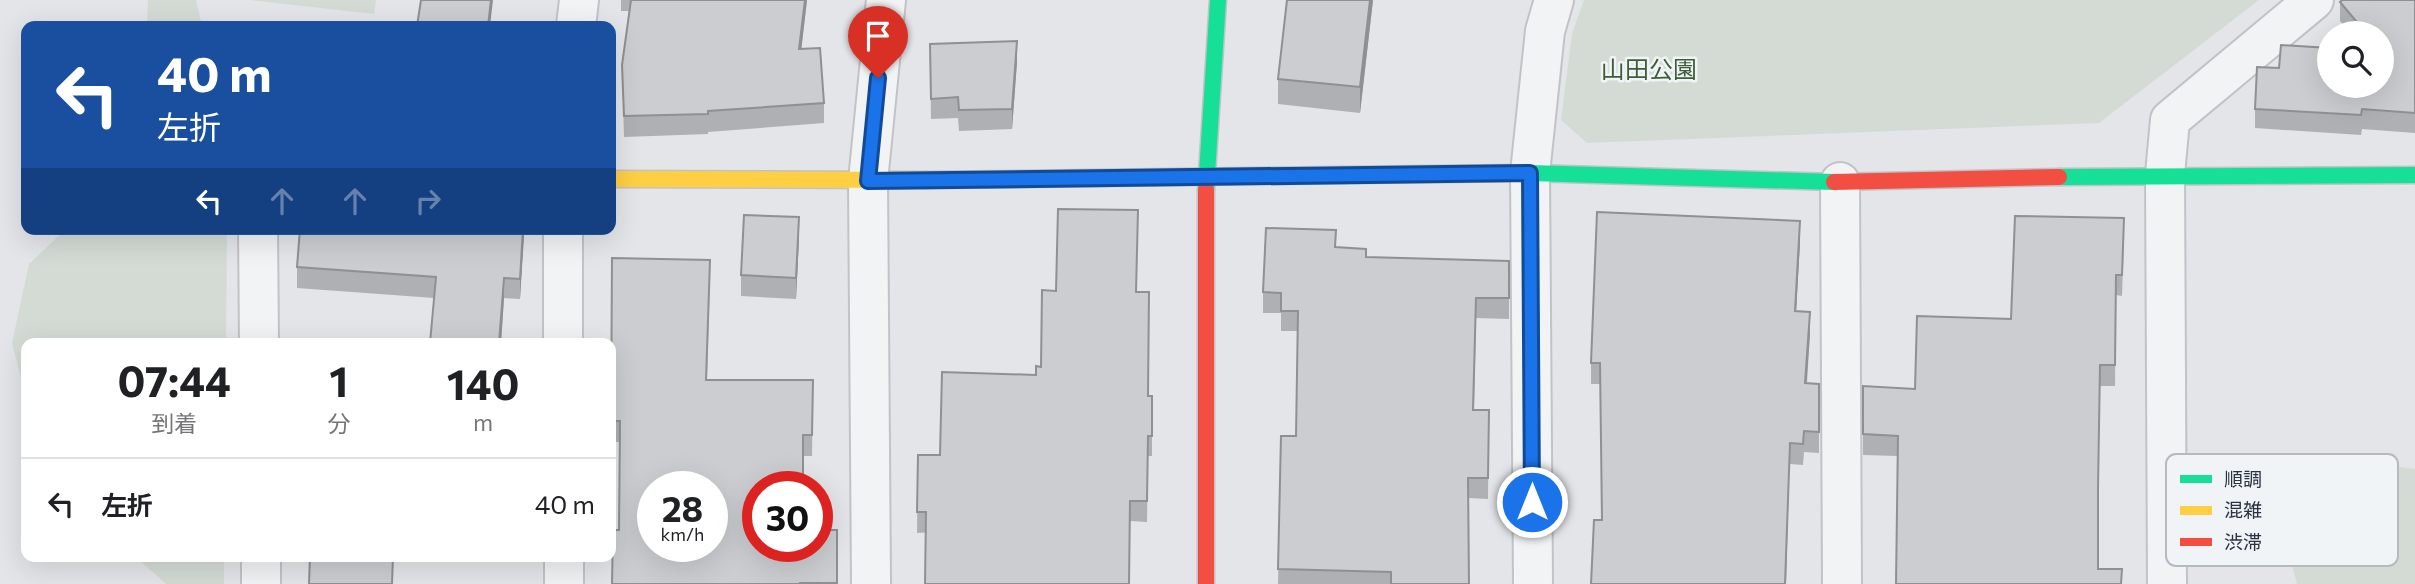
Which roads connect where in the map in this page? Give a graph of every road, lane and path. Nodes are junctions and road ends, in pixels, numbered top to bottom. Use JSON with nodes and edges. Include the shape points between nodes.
{"nodes":[{"id":1,"x":579,"y":0,"type":"edge"},
{"id":2,"x":886,"y":0,"type":"edge"},
{"id":3,"x":1218,"y":0,"type":"edge"},
{"id":4,"x":1554,"y":0,"type":"edge"},
{"id":5,"x":2314,"y":0,"type":"edge"},
{"id":6,"x":577,"y":21,"type":"edge"},
{"id":7,"x":1530,"y":173,"type":"junction"},
{"id":8,"x":2165,"y":174,"type":"junction"},
{"id":9,"x":2415,"y":175,"type":"edge"},
{"id":10,"x":1206,"y":176,"type":"junction"},
{"id":11,"x":616,"y":179,"type":"edge"},
{"id":12,"x":868,"y":181,"type":"junction"},
{"id":13,"x":1840,"y":182,"type":"junction"},
{"id":14,"x":258,"y":235,"type":"edge"},
{"id":15,"x":563,"y":235,"type":"edge"},
{"id":16,"x":259,"y":338,"type":"edge"},
{"id":17,"x":564,"y":338,"type":"edge"},
{"id":18,"x":2166,"y":454,"type":"edge"},
{"id":19,"x":261,"y":562,"type":"edge"},
{"id":20,"x":564,"y":562,"type":"edge"},
{"id":21,"x":2167,"y":566,"type":"edge"},
{"id":22,"x":261,"y":584,"type":"edge"},
{"id":23,"x":564,"y":584,"type":"edge"},
{"id":24,"x":872,"y":584,"type":"edge"},
{"id":25,"x":1206,"y":584,"type":"edge"},
{"id":26,"x":1533,"y":584,"type":"edge"},
{"id":27,"x":1842,"y":584,"type":"edge"},
{"id":28,"x":2167,"y":584,"type":"edge"}],
"edges":[{"from":1,"to":6,"type":"street"},
{"from":2,"to":12,"type":"street"},
{"from":3,"to":10,"type":"street"},
{"from":4,"to":7,"type":"street","via":[[1545,31]]},
{"from":5,"to":8,"type":"street","via":[[2170,120]]},
{"from":7,"to":10,"type":"street"},
{"from":7,"to":13,"type":"street"},
{"from":7,"to":26,"type":"street"},
{"from":8,"to":9,"type":"street"},
{"from":8,"to":13,"type":"street"},
{"from":8,"to":18,"type":"street"},
{"from":10,"to":12,"type":"street"},
{"from":10,"to":25,"type":"street"},
{"from":11,"to":12,"type":"street"},
{"from":12,"to":24,"type":"street"},
{"from":13,"to":27,"type":"street"},
{"from":14,"to":16,"type":"street"},
{"from":15,"to":17,"type":"street"},
{"from":19,"to":22,"type":"street"},
{"from":20,"to":23,"type":"street"},
{"from":21,"to":28,"type":"street"}]}
